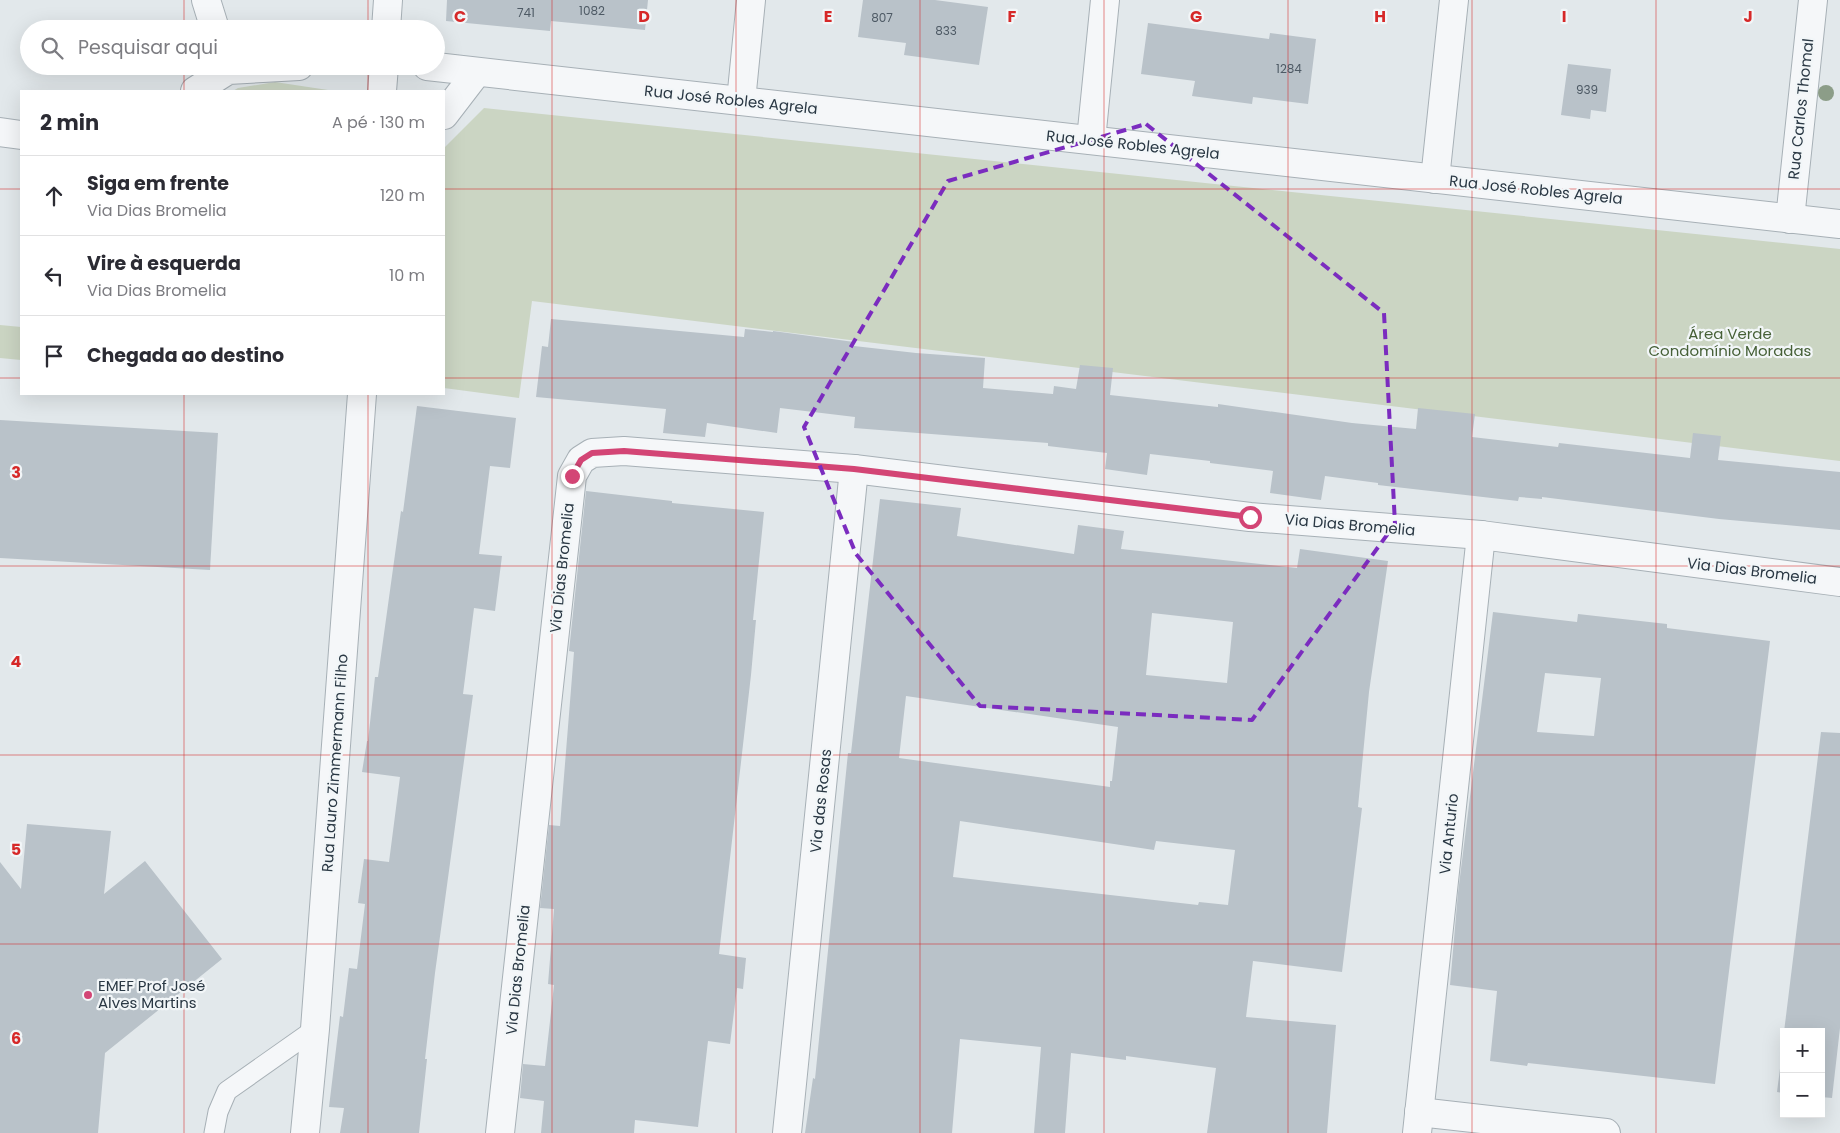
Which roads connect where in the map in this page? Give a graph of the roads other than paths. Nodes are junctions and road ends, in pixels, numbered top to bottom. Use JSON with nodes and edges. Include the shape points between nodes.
{"nodes":[{"id":1,"x":206,"y":0,"type":"edge"},
{"id":2,"x":388,"y":0,"type":"edge"},
{"id":3,"x":751,"y":0,"type":"edge"},
{"id":4,"x":1105,"y":0,"type":"edge"},
{"id":5,"x":1454,"y":0,"type":"edge"},
{"id":6,"x":1813,"y":0,"type":"edge"},
{"id":7,"x":212,"y":20,"type":"edge"},
{"id":8,"x":387,"y":20,"type":"edge"},
{"id":9,"x":445,"y":68,"type":"edge"},
{"id":10,"x":477,"y":72,"type":"junction"},
{"id":11,"x":218,"y":75,"type":"edge"},
{"id":12,"x":383,"y":75,"type":"edge"},
{"id":13,"x":196,"y":90,"type":"edge"},
{"id":14,"x":382,"y":90,"type":"edge"},
{"id":15,"x":741,"y":101,"type":"junction"},
{"id":16,"x":445,"y":114,"type":"edge"},
{"id":17,"x":0,"y":132,"type":"edge"},
{"id":18,"x":20,"y":135,"type":"edge"},
{"id":19,"x":1091,"y":140,"type":"junction"},
{"id":20,"x":1435,"y":179,"type":"junction"},
{"id":21,"x":1790,"y":219,"type":"junction"},
{"id":22,"x":1840,"y":224,"type":"edge"},
{"id":23,"x":362,"y":395,"type":"edge"},
{"id":24,"x":854,"y":469,"type":"junction"},
{"id":25,"x":1481,"y":535,"type":"junction"},
{"id":26,"x":1840,"y":582,"type":"edge"},
{"id":27,"x":315,"y":1029,"type":"junction"},
{"id":28,"x":1418,"y":1122,"type":"edge"},
{"id":29,"x":1495,"y":1127,"type":"edge"},
{"id":30,"x":214,"y":1133,"type":"edge"},
{"id":31,"x":305,"y":1133,"type":"edge"},
{"id":32,"x":500,"y":1133,"type":"edge"},
{"id":33,"x":787,"y":1133,"type":"edge"},
{"id":34,"x":1606,"y":1133,"type":"edge"}],
"edges":[{"from":1,"to":7,"type":"street"},
{"from":2,"to":8,"type":"street"},
{"from":3,"to":15,"type":"street"},
{"from":4,"to":19,"type":"street"},
{"from":5,"to":20,"type":"street"},
{"from":6,"to":21,"type":"street","name":"Rua Carlos Thomal"},
{"from":9,"to":10,"type":"street","name":"Rua José Robles Agrela"},
{"from":10,"to":15,"type":"street","name":"Rua José Robles Agrela"},
{"from":10,"to":16,"type":"street"},
{"from":11,"to":13,"type":"street"},
{"from":12,"to":14,"type":"street"},
{"from":15,"to":19,"type":"street","name":"Rua José Robles Agrela"},
{"from":17,"to":18,"type":"street"},
{"from":19,"to":20,"type":"street","name":"Rua José Robles Agrela"},
{"from":20,"to":21,"type":"street","name":"Rua José Robles Agrela"},
{"from":21,"to":22,"type":"street","name":"Rua José Robles Agrela"},
{"from":23,"to":27,"type":"street","name":"Rua Lauro Zimmermann Filho"},
{"from":24,"to":25,"type":"street","name":"Via Dias Bromelia","via":[[1250,517]]},
{"from":24,"to":32,"type":"street","name":"Via Dias Bromelia","via":[[624,451],[592,453],[581,460],[572,476]]},
{"from":24,"to":33,"type":"street","name":"Via das Rosas"},
{"from":25,"to":26,"type":"street","name":"Via Dias Bromelia"},
{"from":25,"to":28,"type":"street","name":"Via Anturio"},
{"from":27,"to":30,"type":"lane","via":[[227,1090]]},
{"from":27,"to":31,"type":"street","name":"Rua Lauro Zimmermann Filho"},
{"from":28,"to":29,"type":"street"},
{"from":29,"to":34,"type":"street"}]}
